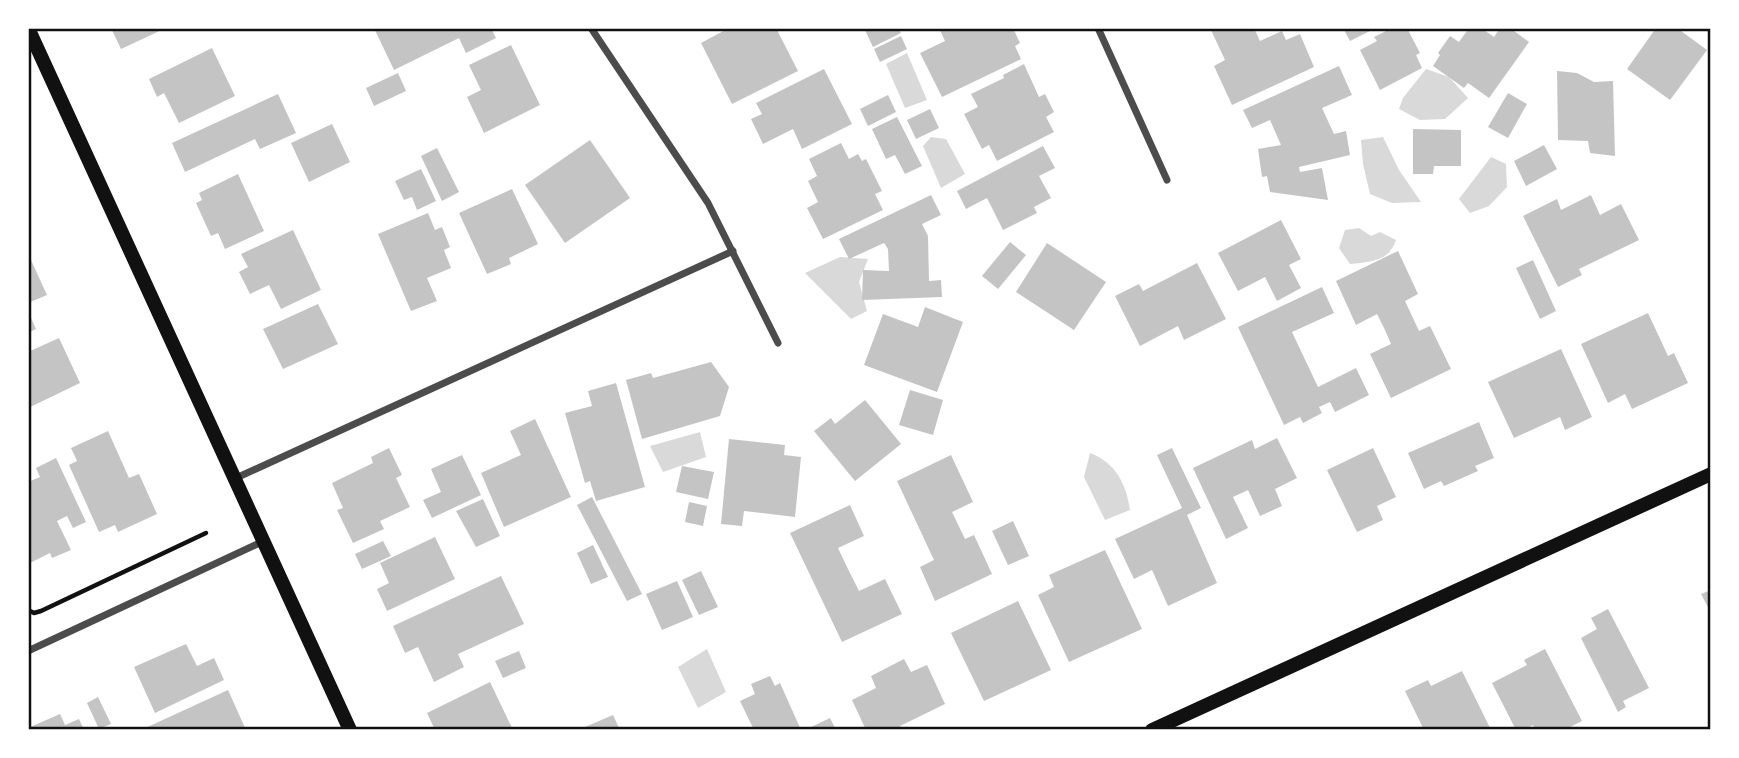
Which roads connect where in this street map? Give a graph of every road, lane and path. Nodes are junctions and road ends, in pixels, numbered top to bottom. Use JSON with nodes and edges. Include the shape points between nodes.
{"nodes":[{"id":1,"x":28,"y":28,"type":"edge"},
{"id":2,"x":591,"y":28,"type":"edge"},
{"id":3,"x":1098,"y":28,"type":"edge"},
{"id":4,"x":1167,"y":180,"type":"dead end"},
{"id":5,"x":733,"y":251,"type":"junction"},
{"id":6,"x":778,"y":343,"type":"dead end"},
{"id":7,"x":1711,"y":474,"type":"edge"},
{"id":8,"x":236,"y":478,"type":"junction"},
{"id":9,"x":206,"y":533,"type":"dead end"},
{"id":10,"x":264,"y":541,"type":"junction"},
{"id":11,"x":28,"y":610,"type":"edge"},
{"id":12,"x":28,"y":650,"type":"edge"},
{"id":13,"x":350,"y":730,"type":"edge"},
{"id":14,"x":1152,"y":730,"type":"edge"}],
"edges":[{"from":1,"to":8,"type":"main road"},
{"from":2,"to":5,"type":"street","via":[[698,187]]},
{"from":3,"to":4,"type":"street"},
{"from":5,"to":6,"type":"street"},
{"from":5,"to":8,"type":"street"},
{"from":7,"to":14,"type":"main road"},
{"from":8,"to":10,"type":"main road"},
{"from":9,"to":11,"type":"path","via":[[41,611]]},
{"from":10,"to":12,"type":"street"},
{"from":10,"to":13,"type":"main road"}]}
